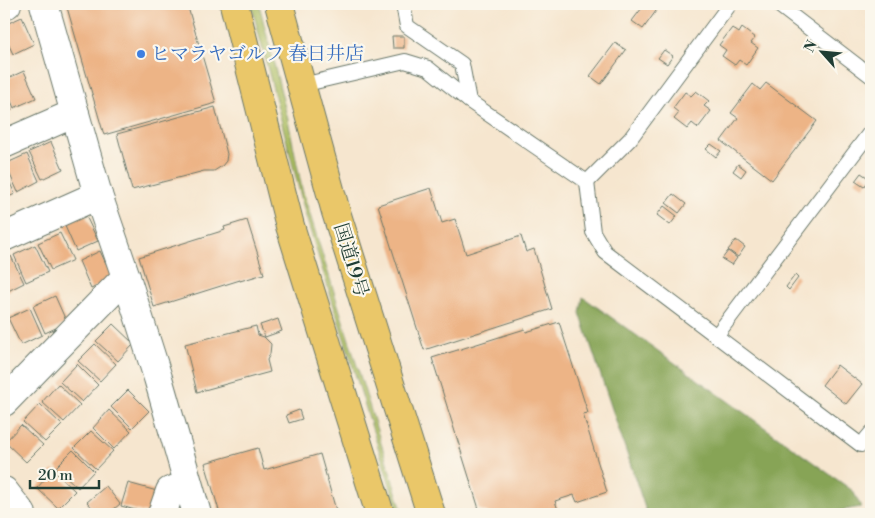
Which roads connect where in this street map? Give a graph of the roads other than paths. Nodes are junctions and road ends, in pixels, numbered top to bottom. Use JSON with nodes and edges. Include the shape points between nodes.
{"nodes":[{"id":1,"x":44,"y":4,"type":"edge"},
{"id":2,"x":234,"y":4,"type":"edge"},
{"id":3,"x":279,"y":4,"type":"edge"},
{"id":4,"x":403,"y":4,"type":"edge"},
{"id":5,"x":730,"y":4,"type":"edge"},
{"id":6,"x":777,"y":4,"type":"edge"},
{"id":7,"x":871,"y":76,"type":"edge"},
{"id":8,"x":302,"y":85,"type":"junction"},
{"id":9,"x":469,"y":101,"type":"junction"},
{"id":10,"x":75,"y":113,"type":"junction"},
{"id":11,"x":871,"y":131,"type":"edge"},
{"id":12,"x":4,"y":144,"type":"edge"},
{"id":13,"x":587,"y":182,"type":"junction"},
{"id":14,"x":98,"y":195,"type":"junction"},
{"id":15,"x":4,"y":238,"type":"edge"},
{"id":16,"x":126,"y":277,"type":"junction"},
{"id":17,"x":716,"y":336,"type":"junction"},
{"id":18,"x":4,"y":402,"type":"edge"},
{"id":19,"x":871,"y":433,"type":"edge"},
{"id":20,"x":188,"y":485,"type":"junction"},
{"id":21,"x":4,"y":491,"type":"edge"},
{"id":22,"x":22,"y":514,"type":"edge"},
{"id":23,"x":162,"y":514,"type":"edge"},
{"id":24,"x":197,"y":514,"type":"edge"},
{"id":25,"x":380,"y":514,"type":"edge"},
{"id":26,"x":431,"y":514,"type":"edge"}],
"edges":[{"from":1,"to":10,"type":"street"},
{"from":2,"to":25,"type":"highway","via":[[290,226]]},
{"from":3,"to":8,"type":"highway","name":"国道19号"},
{"from":4,"to":9,"type":"lane","via":[[407,26],[462,64]]},
{"from":5,"to":13,"type":"lane","via":[[630,138]]},
{"from":6,"to":7,"type":"lane"},
{"from":8,"to":9,"type":"lane","via":[[405,61],[428,68]]},
{"from":8,"to":26,"type":"highway","name":"国道19号","via":[[336,212]]},
{"from":9,"to":13,"type":"lane"},
{"from":10,"to":12,"type":"street"},
{"from":10,"to":14,"type":"street"},
{"from":11,"to":17,"type":"lane"},
{"from":13,"to":17,"type":"lane","via":[[593,232],[605,252]]},
{"from":14,"to":15,"type":"street"},
{"from":14,"to":16,"type":"street"},
{"from":16,"to":18,"type":"street"},
{"from":16,"to":20,"type":"street"},
{"from":17,"to":19,"type":"lane","via":[[861,445]]},
{"from":20,"to":23,"type":"street","via":[[170,491]]},
{"from":20,"to":24,"type":"street"},
{"from":21,"to":22,"type":"street"}]}
